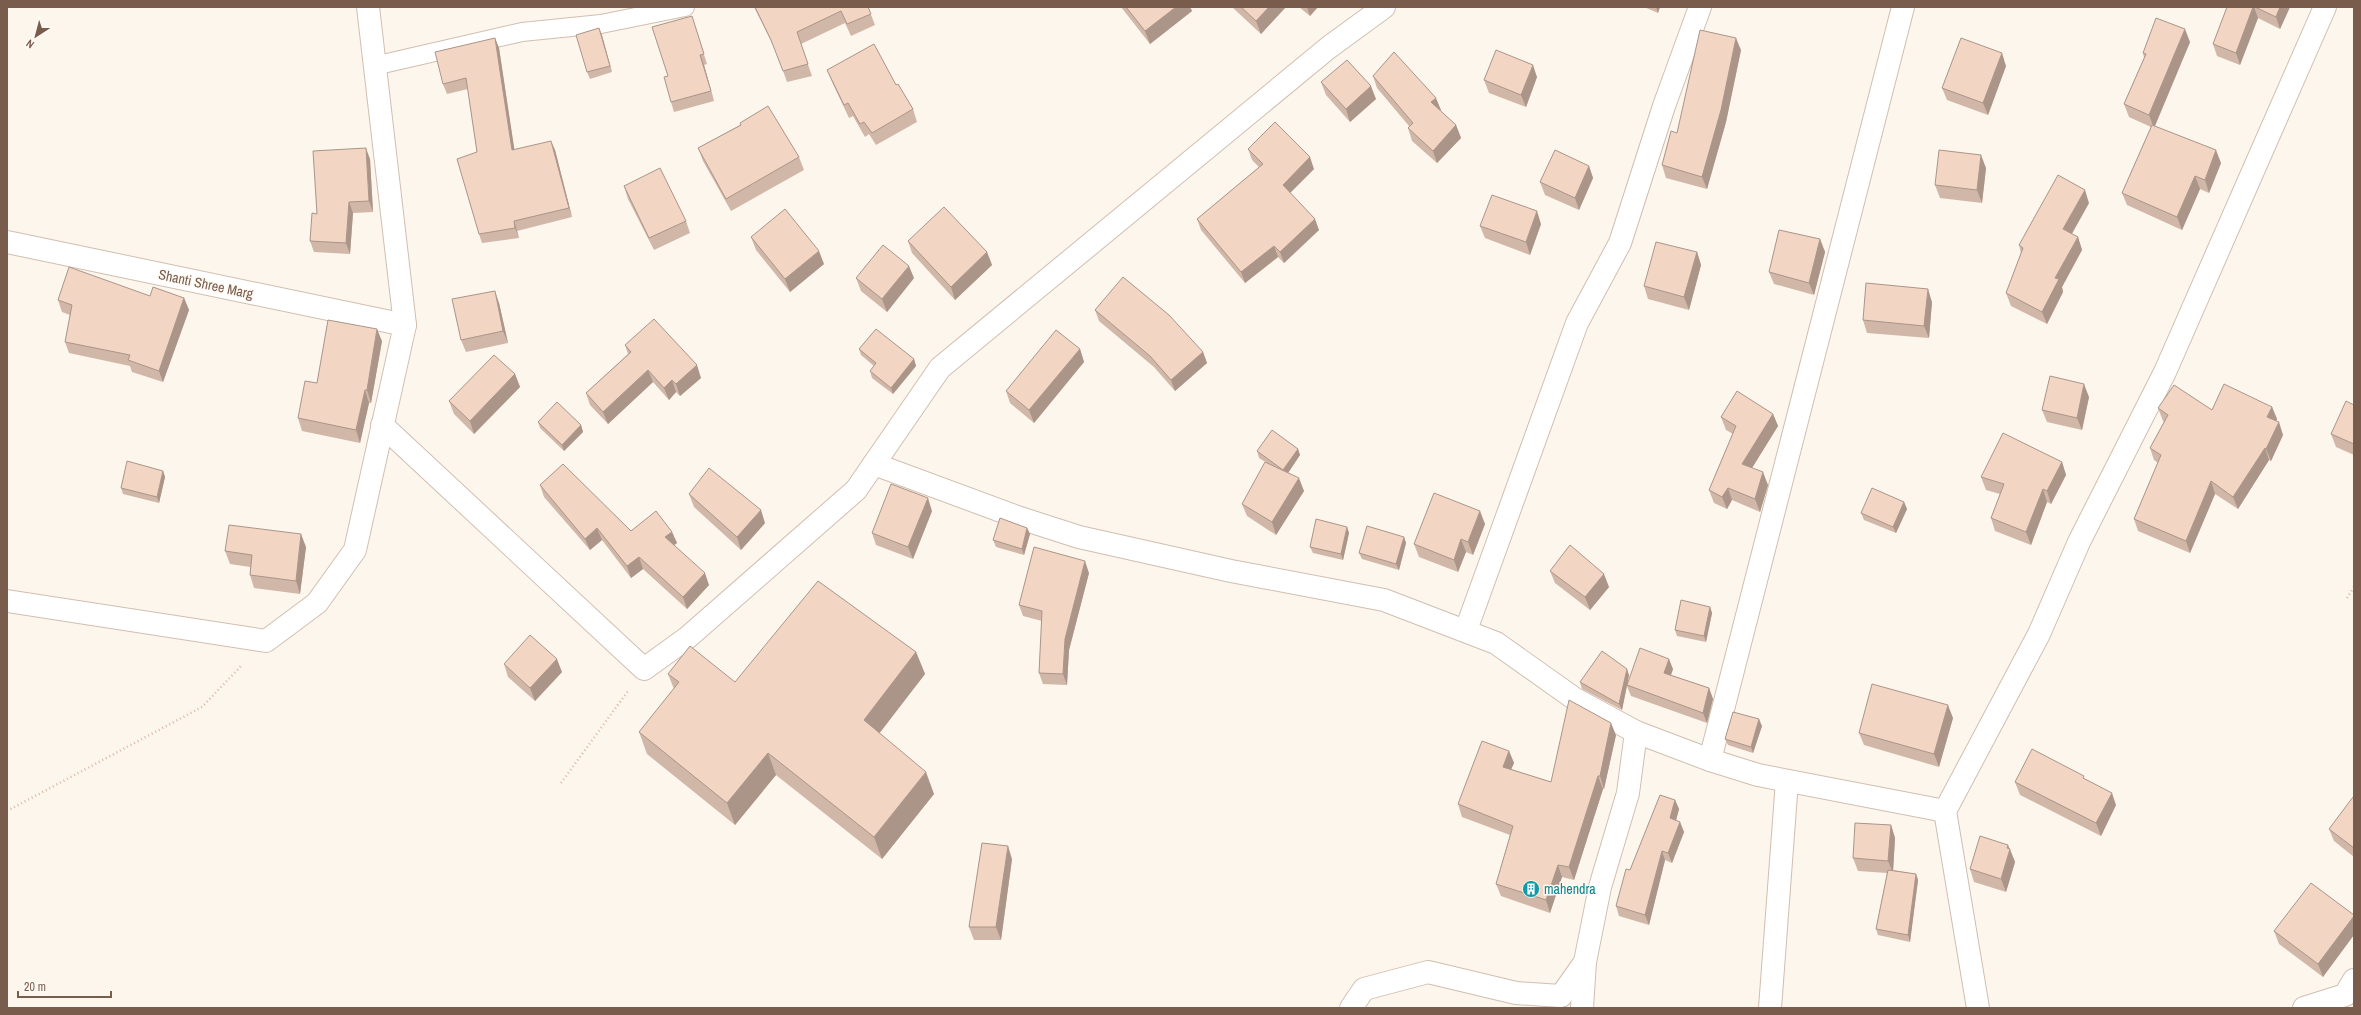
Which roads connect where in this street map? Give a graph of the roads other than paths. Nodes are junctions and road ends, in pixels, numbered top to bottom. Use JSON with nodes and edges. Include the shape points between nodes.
{"nodes":[{"id":1,"x":368,"y":7,"type":"edge"},
{"id":2,"x":685,"y":7,"type":"edge"},
{"id":3,"x":1384,"y":7,"type":"edge"},
{"id":4,"x":1700,"y":7,"type":"edge"},
{"id":5,"x":1903,"y":7,"type":"edge"},
{"id":6,"x":2325,"y":7,"type":"edge"},
{"id":7,"x":374,"y":66,"type":"junction"},
{"id":8,"x":7,"y":242,"type":"edge"},
{"id":9,"x":405,"y":325,"type":"junction"},
{"id":10,"x":382,"y":425,"type":"junction"},
{"id":11,"x":874,"y":464,"type":"junction"},
{"id":12,"x":7,"y":601,"type":"edge"},
{"id":13,"x":1466,"y":630,"type":"junction"},
{"id":14,"x":1636,"y":732,"type":"junction"},
{"id":15,"x":1710,"y":760,"type":"junction"},
{"id":16,"x":1787,"y":781,"type":"junction"},
{"id":17,"x":1945,"y":811,"type":"junction"},
{"id":18,"x":1585,"y":962,"type":"junction"},
{"id":19,"x":2349,"y":994,"type":"edge"},
{"id":20,"x":1351,"y":1008,"type":"edge"},
{"id":21,"x":1582,"y":1008,"type":"edge"},
{"id":22,"x":1770,"y":1008,"type":"edge"},
{"id":23,"x":1978,"y":1008,"type":"edge"},
{"id":24,"x":2304,"y":1008,"type":"edge"}],
"edges":[{"from":1,"to":7,"type":"street"},
{"from":2,"to":7,"type":"lane","via":[[601,24],[522,32]]},
{"from":3,"to":11,"type":"street","via":[[1322,54],[940,368]]},
{"from":4,"to":13,"type":"street","via":[[1664,106],[1620,243],[1577,324]]},
{"from":5,"to":15,"type":"street"},
{"from":6,"to":17,"type":"street","via":[[2165,372],[2079,542],[2039,634]]},
{"from":7,"to":9,"type":"street"},
{"from":8,"to":9,"type":"street","name":"Shanti Shree Marg"},
{"from":9,"to":10,"type":"street"},
{"from":10,"to":11,"type":"street","via":[[644,669],[687,638],[856,490]]},
{"from":10,"to":12,"type":"street","via":[[355,550],[317,603],[266,641]]},
{"from":11,"to":13,"type":"street","via":[[1079,537],[1231,571],[1384,600]]},
{"from":13,"to":14,"type":"street","via":[[1496,643],[1575,699]]},
{"from":14,"to":15,"type":"street"},
{"from":14,"to":18,"type":"street","via":[[1628,793],[1600,887]]},
{"from":15,"to":16,"type":"street"},
{"from":16,"to":17,"type":"street"},
{"from":16,"to":22,"type":"street"},
{"from":17,"to":23,"type":"street"},
{"from":18,"to":20,"type":"street","via":[[1561,996],[1516,993],[1428,972],[1364,989]]},
{"from":18,"to":21,"type":"street"},
{"from":19,"to":24,"type":"street"}]}
